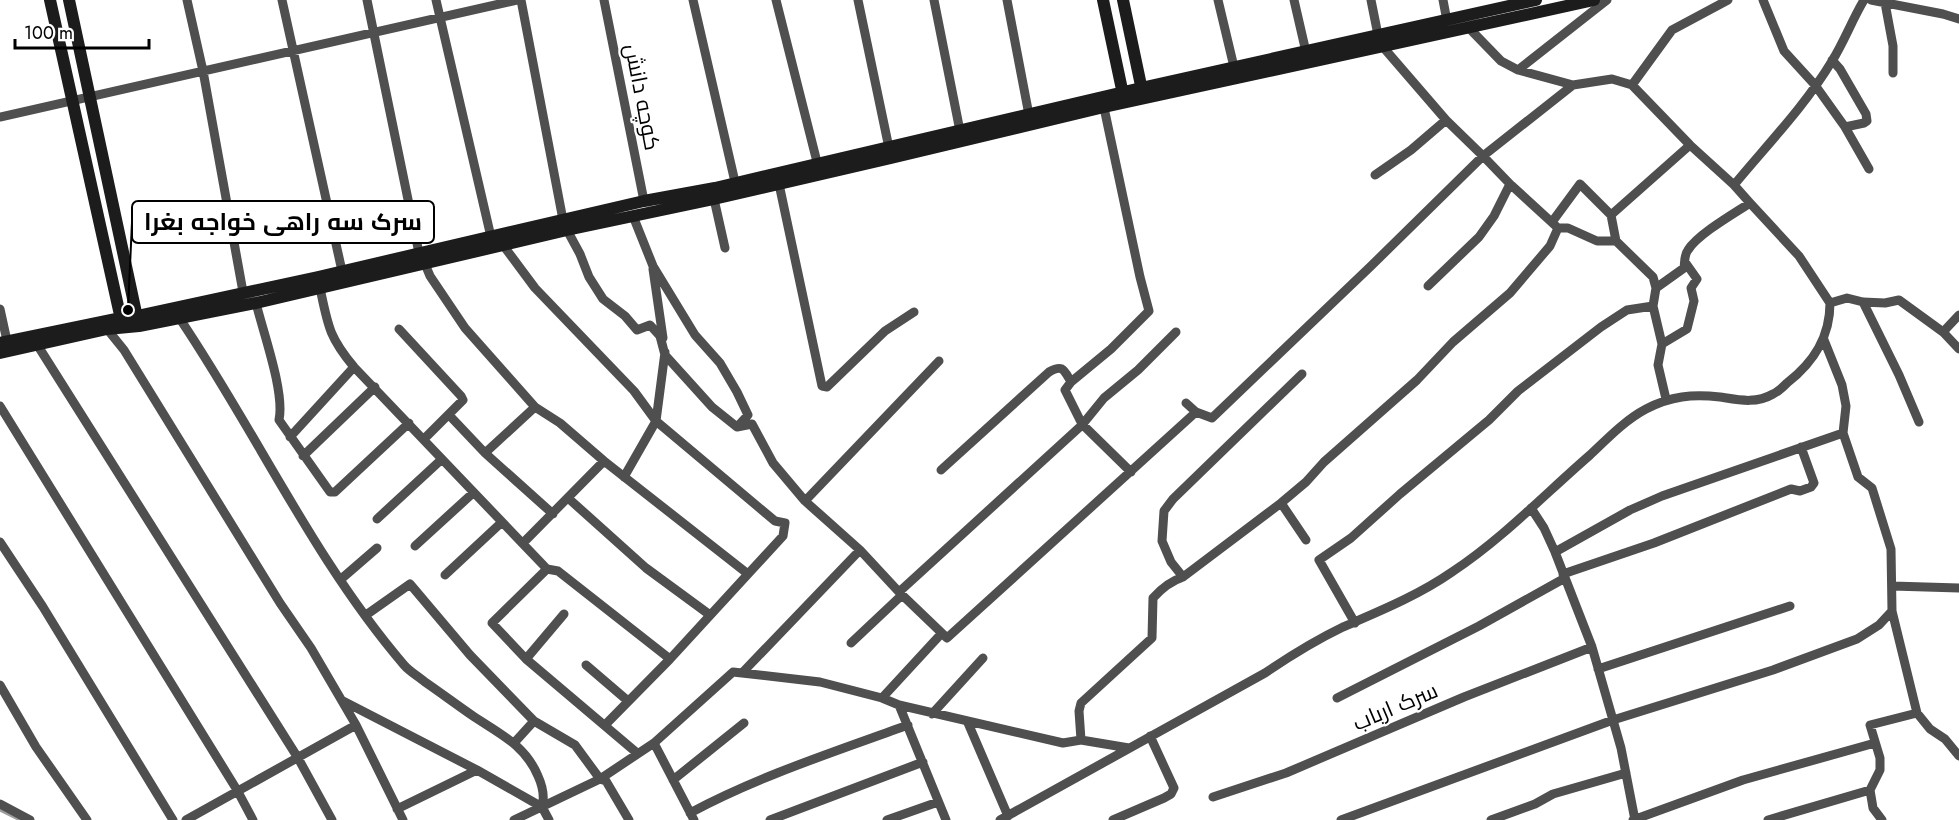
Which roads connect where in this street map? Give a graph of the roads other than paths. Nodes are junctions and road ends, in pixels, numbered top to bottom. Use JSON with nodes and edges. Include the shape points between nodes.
{"nodes":[{"id":1,"x":50,"y":0,"type":"edge"},
{"id":2,"x":69,"y":0,"type":"edge"},
{"id":3,"x":187,"y":0,"type":"edge"},
{"id":4,"x":282,"y":0,"type":"edge"},
{"id":5,"x":367,"y":0,"type":"edge"},
{"id":6,"x":436,"y":0,"type":"edge"},
{"id":7,"x":517,"y":0,"type":"edge"},
{"id":8,"x":521,"y":0,"type":"edge"},
{"id":9,"x":604,"y":0,"type":"edge"},
{"id":10,"x":693,"y":0,"type":"edge"},
{"id":11,"x":776,"y":0,"type":"edge"},
{"id":12,"x":858,"y":0,"type":"edge"},
{"id":13,"x":934,"y":0,"type":"edge"},
{"id":14,"x":1007,"y":0,"type":"edge"},
{"id":15,"x":1103,"y":0,"type":"edge"},
{"id":16,"x":1123,"y":0,"type":"edge"},
{"id":17,"x":1218,"y":0,"type":"edge"},
{"id":18,"x":1294,"y":0,"type":"edge"},
{"id":19,"x":1371,"y":0,"type":"edge"},
{"id":20,"x":1443,"y":0,"type":"edge"},
{"id":21,"x":1536,"y":0,"type":"edge"},
{"id":22,"x":1594,"y":0,"type":"edge"},
{"id":23,"x":1607,"y":0,"type":"edge"},
{"id":24,"x":1728,"y":0,"type":"edge"},
{"id":25,"x":1763,"y":0,"type":"edge"},
{"id":26,"x":1864,"y":0,"type":"edge"},
{"id":27,"x":1871,"y":0,"type":"edge"},
{"id":28,"x":1885,"y":3,"type":"junction"},
{"id":29,"x":440,"y":16,"type":"junction"},
{"id":30,"x":1959,"y":20,"type":"edge"},
{"id":31,"x":1447,"y":21,"type":"junction"},
{"id":32,"x":1468,"y":27,"type":"junction"},
{"id":33,"x":374,"y":33,"type":"junction"},
{"id":34,"x":1380,"y":41,"type":"junction"},
{"id":35,"x":294,"y":51,"type":"junction"},
{"id":36,"x":1306,"y":52,"type":"junction"},
{"id":37,"x":1833,"y":60,"type":"junction"},
{"id":38,"x":1234,"y":67,"type":"junction"},
{"id":39,"x":1518,"y":70,"type":"junction"},
{"id":40,"x":203,"y":71,"type":"junction"},
{"id":41,"x":1893,"y":73,"type":"dead end"},
{"id":42,"x":1573,"y":85,"type":"junction"},
{"id":43,"x":1632,"y":85,"type":"junction"},
{"id":44,"x":1815,"y":85,"type":"junction"},
{"id":45,"x":1143,"y":93,"type":"junction"},
{"id":46,"x":90,"y":97,"type":"junction"},
{"id":47,"x":1124,"y":98,"type":"junction"},
{"id":48,"x":72,"y":101,"type":"junction"},
{"id":49,"x":1103,"y":103,"type":"junction"},
{"id":50,"x":1029,"y":115,"type":"junction"},
{"id":51,"x":0,"y":117,"type":"edge"},
{"id":52,"x":1446,"y":120,"type":"junction"},
{"id":53,"x":1845,"y":127,"type":"junction"},
{"id":54,"x":960,"y":131,"type":"junction"},
{"id":55,"x":1690,"y":145,"type":"junction"},
{"id":56,"x":889,"y":148,"type":"junction"},
{"id":57,"x":1483,"y":156,"type":"junction"},
{"id":58,"x":817,"y":162,"type":"junction"},
{"id":59,"x":1869,"y":168,"type":"dead end"},
{"id":60,"x":1375,"y":175,"type":"dead end"},
{"id":61,"x":735,"y":182,"type":"junction"},
{"id":62,"x":778,"y":184,"type":"junction"},
{"id":63,"x":1510,"y":184,"type":"junction"},
{"id":64,"x":1734,"y":185,"type":"junction"},
{"id":65,"x":714,"y":199,"type":"junction"},
{"id":66,"x":644,"y":201,"type":"junction"},
{"id":67,"x":1750,"y":202,"type":"junction"},
{"id":68,"x":1611,"y":215,"type":"junction"},
{"id":69,"x":633,"y":216,"type":"junction"},
{"id":70,"x":565,"y":225,"type":"junction"},
{"id":71,"x":1555,"y":225,"type":"junction"},
{"id":72,"x":491,"y":237,"type":"junction"},
{"id":73,"x":1616,"y":241,"type":"junction"},
{"id":74,"x":504,"y":245,"type":"junction"},
{"id":75,"x":725,"y":248,"type":"dead end"},
{"id":76,"x":422,"y":259,"type":"junction"},
{"id":77,"x":1685,"y":262,"type":"junction"},
{"id":78,"x":653,"y":266,"type":"junction"},
{"id":79,"x":342,"y":272,"type":"junction"},
{"id":80,"x":1428,"y":286,"type":"dead end"},
{"id":81,"x":320,"y":288,"type":"junction"},
{"id":82,"x":1656,"y":288,"type":"junction"},
{"id":83,"x":243,"y":292,"type":"junction"},
{"id":84,"x":1863,"y":302,"type":"junction"},
{"id":85,"x":256,"y":303,"type":"junction"},
{"id":86,"x":1830,"y":303,"type":"junction"},
{"id":87,"x":1653,"y":306,"type":"junction"},
{"id":88,"x":0,"y":309,"type":"edge"},
{"id":89,"x":914,"y":312,"type":"dead end"},
{"id":90,"x":1959,"y":315,"type":"edge"},
{"id":91,"x":180,"y":319,"type":"junction"},
{"id":92,"x":138,"y":321,"type":"junction"},
{"id":93,"x":122,"y":323,"type":"junction"},
{"id":94,"x":107,"y":329,"type":"junction"},
{"id":95,"x":399,"y":329,"type":"dead end"},
{"id":96,"x":1176,"y":332,"type":"dead end"},
{"id":97,"x":1943,"y":332,"type":"junction"},
{"id":98,"x":1824,"y":340,"type":"junction"},
{"id":99,"x":4,"y":342,"type":"edge"},
{"id":100,"x":1662,"y":344,"type":"junction"},
{"id":101,"x":38,"y":346,"type":"junction"},
{"id":102,"x":1959,"y":349,"type":"edge"},
{"id":103,"x":0,"y":353,"type":"edge"},
{"id":104,"x":665,"y":355,"type":"junction"},
{"id":105,"x":939,"y":361,"type":"dead end"},
{"id":106,"x":354,"y":367,"type":"junction"},
{"id":107,"x":1302,"y":374,"type":"dead end"},
{"id":108,"x":1071,"y":382,"type":"junction"},
{"id":109,"x":375,"y":387,"type":"junction"},
{"id":110,"x":1666,"y":399,"type":"junction"},
{"id":111,"x":1186,"y":403,"type":"dead end"},
{"id":112,"x":0,"y":406,"type":"edge"},
{"id":113,"x":535,"y":407,"type":"junction"},
{"id":114,"x":1196,"y":412,"type":"junction"},
{"id":115,"x":448,"y":415,"type":"junction"},
{"id":116,"x":656,"y":421,"type":"junction"},
{"id":117,"x":1919,"y":422,"type":"dead end"},
{"id":118,"x":409,"y":423,"type":"junction"},
{"id":119,"x":1082,"y":424,"type":"junction"},
{"id":120,"x":737,"y":427,"type":"junction"},
{"id":121,"x":1844,"y":433,"type":"junction"},
{"id":122,"x":290,"y":437,"type":"junction"},
{"id":123,"x":424,"y":439,"type":"junction"},
{"id":124,"x":1801,"y":447,"type":"junction"},
{"id":125,"x":486,"y":453,"type":"junction"},
{"id":126,"x":303,"y":456,"type":"junction"},
{"id":127,"x":442,"y":459,"type":"junction"},
{"id":128,"x":604,"y":461,"type":"junction"},
{"id":129,"x":941,"y":470,"type":"dead end"},
{"id":130,"x":1131,"y":472,"type":"junction"},
{"id":131,"x":624,"y":477,"type":"junction"},
{"id":132,"x":473,"y":492,"type":"junction"},
{"id":133,"x":568,"y":498,"type":"junction"},
{"id":134,"x":805,"y":501,"type":"junction"},
{"id":135,"x":1281,"y":503,"type":"junction"},
{"id":136,"x":1531,"y":508,"type":"junction"},
{"id":137,"x":554,"y":514,"type":"junction"},
{"id":138,"x":377,"y":519,"type":"dead end"},
{"id":139,"x":501,"y":522,"type":"junction"},
{"id":140,"x":1306,"y":540,"type":"dead end"},
{"id":141,"x":0,"y":542,"type":"edge"},
{"id":142,"x":523,"y":543,"type":"junction"},
{"id":143,"x":415,"y":546,"type":"dead end"},
{"id":144,"x":377,"y":548,"type":"dead end"},
{"id":145,"x":860,"y":550,"type":"junction"},
{"id":146,"x":1555,"y":552,"type":"junction"},
{"id":147,"x":547,"y":569,"type":"junction"},
{"id":148,"x":748,"y":574,"type":"junction"},
{"id":149,"x":445,"y":575,"type":"dead end"},
{"id":150,"x":1564,"y":576,"type":"junction"},
{"id":151,"x":1183,"y":577,"type":"junction"},
{"id":152,"x":340,"y":580,"type":"junction"},
{"id":153,"x":1892,"y":586,"type":"junction"},
{"id":154,"x":1959,"y":588,"type":"edge"},
{"id":155,"x":900,"y":593,"type":"junction"},
{"id":156,"x":1790,"y":606,"type":"dead end"},
{"id":157,"x":1892,"y":611,"type":"junction"},
{"id":158,"x":564,"y":614,"type":"dead end"},
{"id":159,"x":366,"y":615,"type":"junction"},
{"id":160,"x":710,"y":615,"type":"junction"},
{"id":161,"x":1355,"y":623,"type":"junction"},
{"id":162,"x":941,"y":634,"type":"junction"},
{"id":163,"x":851,"y":643,"type":"dead end"},
{"id":164,"x":1592,"y":647,"type":"junction"},
{"id":165,"x":526,"y":658,"type":"junction"},
{"id":166,"x":983,"y":658,"type":"dead end"},
{"id":167,"x":670,"y":659,"type":"junction"},
{"id":168,"x":586,"y":665,"type":"dead end"},
{"id":169,"x":1598,"y":669,"type":"junction"},
{"id":170,"x":742,"y":673,"type":"junction"},
{"id":171,"x":0,"y":685,"type":"edge"},
{"id":172,"x":882,"y":698,"type":"junction"},
{"id":173,"x":1336,"y":698,"type":"dead end"},
{"id":174,"x":342,"y":701,"type":"junction"},
{"id":175,"x":628,"y":701,"type":"junction"},
{"id":176,"x":899,"y":705,"type":"junction"},
{"id":177,"x":1917,"y":713,"type":"junction"},
{"id":178,"x":932,"y":714,"type":"junction"},
{"id":179,"x":1613,"y":720,"type":"junction"},
{"id":180,"x":534,"y":721,"type":"junction"},
{"id":181,"x":744,"y":723,"type":"dead end"},
{"id":182,"x":968,"y":723,"type":"junction"},
{"id":183,"x":606,"y":724,"type":"junction"},
{"id":184,"x":356,"y":725,"type":"junction"},
{"id":185,"x":908,"y":725,"type":"junction"},
{"id":186,"x":1150,"y":736,"type":"junction"},
{"id":187,"x":1081,"y":740,"type":"junction"},
{"id":188,"x":514,"y":743,"type":"junction"},
{"id":189,"x":654,"y":743,"type":"junction"},
{"id":190,"x":1875,"y":743,"type":"junction"},
{"id":191,"x":1129,"y":748,"type":"junction"},
{"id":192,"x":638,"y":753,"type":"junction"},
{"id":193,"x":1959,"y":756,"type":"edge"},
{"id":194,"x":298,"y":758,"type":"junction"},
{"id":195,"x":923,"y":762,"type":"junction"},
{"id":196,"x":477,"y":770,"type":"junction"},
{"id":197,"x":1626,"y":773,"type":"junction"},
{"id":198,"x":600,"y":779,"type":"junction"},
{"id":199,"x":673,"y":780,"type":"junction"},
{"id":200,"x":237,"y":790,"type":"junction"},
{"id":201,"x":1870,"y":790,"type":"junction"},
{"id":202,"x":1213,"y":797,"type":"dead end"},
{"id":203,"x":938,"y":802,"type":"junction"},
{"id":204,"x":0,"y":804,"type":"edge"},
{"id":205,"x":542,"y":807,"type":"junction"},
{"id":206,"x":397,"y":809,"type":"junction"},
{"id":207,"x":692,"y":817,"type":"edge"},
{"id":208,"x":1004,"y":818,"type":"edge"},
{"id":209,"x":30,"y":820,"type":"edge"},
{"id":210,"x":87,"y":820,"type":"edge"},
{"id":211,"x":173,"y":820,"type":"edge"},
{"id":212,"x":186,"y":820,"type":"edge"},
{"id":213,"x":253,"y":820,"type":"edge"},
{"id":214,"x":332,"y":820,"type":"edge"},
{"id":215,"x":403,"y":820,"type":"edge"},
{"id":216,"x":514,"y":820,"type":"edge"},
{"id":217,"x":549,"y":820,"type":"edge"},
{"id":218,"x":629,"y":820,"type":"edge"},
{"id":219,"x":770,"y":820,"type":"edge"},
{"id":220,"x":887,"y":820,"type":"edge"},
{"id":221,"x":946,"y":820,"type":"edge"},
{"id":222,"x":1113,"y":820,"type":"edge"},
{"id":223,"x":1341,"y":820,"type":"edge"},
{"id":224,"x":1491,"y":820,"type":"edge"},
{"id":225,"x":1634,"y":820,"type":"edge"},
{"id":226,"x":1768,"y":820,"type":"edge"},
{"id":227,"x":1882,"y":820,"type":"edge"}],
"edges":[{"from":1,"to":48,"type":"main road"},
{"from":2,"to":46,"type":"main road"},
{"from":3,"to":40,"type":"street"},
{"from":4,"to":35,"type":"street"},
{"from":5,"to":33,"type":"street"},
{"from":6,"to":29,"type":"street"},
{"from":7,"to":29,"type":"street"},
{"from":8,"to":70,"type":"street"},
{"from":9,"to":66,"type":"street","name":"کوچه دانش"},
{"from":10,"to":61,"type":"street"},
{"from":11,"to":58,"type":"street"},
{"from":12,"to":56,"type":"street"},
{"from":13,"to":54,"type":"street"},
{"from":14,"to":50,"type":"street"},
{"from":15,"to":47,"type":"main road"},
{"from":16,"to":45,"type":"main road"},
{"from":17,"to":38,"type":"street"},
{"from":18,"to":36,"type":"street"},
{"from":19,"to":34,"type":"street"},
{"from":20,"to":31,"type":"street"},
{"from":21,"to":31,"type":"main road"},
{"from":22,"to":32,"type":"main road"},
{"from":23,"to":39,"type":"street"},
{"from":24,"to":43,"type":"street","via":[[1672,30]]},
{"from":25,"to":44,"type":"street","via":[[1784,51]]},
{"from":26,"to":37,"type":"street"},
{"from":27,"to":28,"type":"street"},
{"from":28,"to":30,"type":"street"},
{"from":28,"to":41,"type":"street","via":[[1893,46]]},
{"from":29,"to":33,"type":"street"},
{"from":29,"to":72,"type":"street"},
{"from":31,"to":34,"type":"main road"},
{"from":32,"to":34,"type":"main road"},
{"from":32,"to":39,"type":"street","via":[[1501,61]]},
{"from":33,"to":35,"type":"street"},
{"from":33,"to":76,"type":"street"},
{"from":34,"to":36,"type":"main road"},
{"from":34,"to":45,"type":"main road"},
{"from":34,"to":52,"type":"street"},
{"from":35,"to":40,"type":"street"},
{"from":35,"to":79,"type":"street"},
{"from":36,"to":38,"type":"main road"},
{"from":37,"to":44,"type":"street"},
{"from":37,"to":53,"type":"street","via":[[1866,114],[1864,123]]},
{"from":38,"to":45,"type":"main road"},
{"from":39,"to":42,"type":"street"},
{"from":40,"to":46,"type":"street"},
{"from":40,"to":83,"type":"street"},
{"from":42,"to":43,"type":"street","via":[[1612,79]]},
{"from":42,"to":57,"type":"street"},
{"from":43,"to":55,"type":"street"},
{"from":44,"to":53,"type":"street"},
{"from":44,"to":64,"type":"street"},
{"from":45,"to":47,"type":"main road"},
{"from":46,"to":48,"type":"street"},
{"from":46,"to":92,"type":"main road"},
{"from":47,"to":49,"type":"main road"},
{"from":48,"to":51,"type":"street"},
{"from":48,"to":93,"type":"main road"},
{"from":49,"to":50,"type":"main road"},
{"from":49,"to":62,"type":"main road"},
{"from":49,"to":108,"type":"street","via":[[1149,311]]},
{"from":50,"to":54,"type":"main road"},
{"from":52,"to":57,"type":"street"},
{"from":52,"to":60,"type":"street"},
{"from":53,"to":59,"type":"street"},
{"from":54,"to":56,"type":"main road"},
{"from":55,"to":64,"type":"street"},
{"from":55,"to":68,"type":"street"},
{"from":56,"to":58,"type":"main road"},
{"from":57,"to":63,"type":"street"},
{"from":57,"to":114,"type":"street","via":[[1212,418]]},
{"from":58,"to":61,"type":"main road"},
{"from":61,"to":66,"type":"main road"},
{"from":62,"to":65,"type":"main road"},
{"from":62,"to":89,"type":"street","via":[[822,386],[827,387],[885,331]]},
{"from":63,"to":71,"type":"street"},
{"from":63,"to":80,"type":"street","via":[[1479,237]]},
{"from":64,"to":67,"type":"street"},
{"from":65,"to":69,"type":"main road"},
{"from":65,"to":75,"type":"street"},
{"from":66,"to":70,"type":"main road"},
{"from":67,"to":77,"type":"street","via":[[1697,240],[1688,249]]},
{"from":67,"to":86,"type":"street","via":[[1799,256]]},
{"from":68,"to":71,"type":"street","via":[[1580,184]]},
{"from":68,"to":73,"type":"street"},
{"from":69,"to":70,"type":"main road"},
{"from":69,"to":78,"type":"street"},
{"from":70,"to":72,"type":"main road"},
{"from":70,"to":74,"type":"main road"},
{"from":70,"to":104,"type":"street","via":[[603,299],[637,330],[650,325],[660,336]]},
{"from":71,"to":73,"type":"street","via":[[1597,241]]},
{"from":71,"to":135,"type":"street","via":[[1550,246],[1510,293]]},
{"from":72,"to":76,"type":"main road"},
{"from":73,"to":82,"type":"street","via":[[1653,277]]},
{"from":74,"to":76,"type":"main road"},
{"from":74,"to":116,"type":"street","via":[[535,288],[634,391]]},
{"from":76,"to":79,"type":"main road"},
{"from":76,"to":81,"type":"main road"},
{"from":76,"to":113,"type":"street","via":[[465,328]]},
{"from":77,"to":82,"type":"street","via":[[1684,268]]},
{"from":77,"to":100,"type":"street","via":[[1697,279],[1691,288],[1694,301],[1687,329]]},
{"from":78,"to":104,"type":"street"},
{"from":78,"to":120,"type":"street","via":[[695,335],[720,363],[737,392],[748,416]]},
{"from":79,"to":83,"type":"main road"},
{"from":81,"to":85,"type":"main road"},
{"from":81,"to":106,"type":"street","via":[[330,333]]},
{"from":82,"to":87,"type":"street"},
{"from":83,"to":92,"type":"main road"},
{"from":84,"to":86,"type":"street","via":[[1847,298]]},
{"from":84,"to":97,"type":"street","via":[[1899,300]]},
{"from":84,"to":117,"type":"street"},
{"from":85,"to":91,"type":"main road"},
{"from":85,"to":122,"type":"street","via":[[276,380],[279,420]]},
{"from":86,"to":98,"type":"street"},
{"from":87,"to":100,"type":"street"},
{"from":87,"to":161,"type":"street","via":[[1627,310],[1601,327],[1518,391],[1351,538],[1319,560]]},
{"from":88,"to":99,"type":"street"},
{"from":90,"to":97,"type":"street"},
{"from":91,"to":92,"type":"main road"},
{"from":91,"to":152,"type":"street"},
{"from":92,"to":93,"type":"main road"},
{"from":93,"to":94,"type":"main road"},
{"from":93,"to":99,"type":"main road"},
{"from":94,"to":101,"type":"main road"},
{"from":94,"to":174,"type":"street","via":[[124,350]]},
{"from":95,"to":115,"type":"street","via":[[461,396],[462,402]]},
{"from":96,"to":119,"type":"street","via":[[1104,398]]},
{"from":97,"to":102,"type":"street"},
{"from":98,"to":110,"type":"street","via":[[1816,354],[1773,395],[1745,402],[1694,396]]},
{"from":98,"to":121,"type":"street","via":[[1842,385]]},
{"from":100,"to":110,"type":"street","via":[[1658,365]]},
{"from":101,"to":103,"type":"main road"},
{"from":101,"to":194,"type":"street"},
{"from":104,"to":116,"type":"street"},
{"from":104,"to":120,"type":"street","via":[[712,407]]},
{"from":105,"to":134,"type":"street"},
{"from":106,"to":109,"type":"street"},
{"from":106,"to":122,"type":"street"},
{"from":107,"to":151,"type":"street","via":[[1164,510],[1162,541]]},
{"from":108,"to":119,"type":"street","via":[[1065,390]]},
{"from":108,"to":129,"type":"street","via":[[1061,368],[1049,372]]},
{"from":109,"to":118,"type":"street"},
{"from":109,"to":126,"type":"street"},
{"from":110,"to":136,"type":"street","via":[[1642,411],[1614,433]]},
{"from":111,"to":114,"type":"street"},
{"from":112,"to":200,"type":"street"},
{"from":113,"to":125,"type":"street"},
{"from":113,"to":128,"type":"street"},
{"from":114,"to":130,"type":"street"},
{"from":115,"to":123,"type":"street"},
{"from":115,"to":125,"type":"street"},
{"from":116,"to":131,"type":"street"},
{"from":116,"to":148,"type":"street","via":[[775,520],[785,523],[783,536]]},
{"from":118,"to":123,"type":"street"},
{"from":118,"to":126,"type":"street","via":[[332,493]]},
{"from":119,"to":130,"type":"street"},
{"from":119,"to":155,"type":"street"},
{"from":120,"to":134,"type":"street","via":[[752,424],[773,463]]},
{"from":121,"to":124,"type":"street"},
{"from":121,"to":153,"type":"street","via":[[1858,477],[1872,488],[1891,549]]},
{"from":122,"to":126,"type":"street"},
{"from":123,"to":127,"type":"street"},
{"from":124,"to":146,"type":"street","via":[[1662,496]]},
{"from":124,"to":150,"type":"street","via":[[1814,483],[1811,488],[1791,489]]},
{"from":125,"to":137,"type":"street"},
{"from":127,"to":132,"type":"street"},
{"from":127,"to":138,"type":"street"},
{"from":128,"to":131,"type":"street"},
{"from":128,"to":133,"type":"street"},
{"from":130,"to":162,"type":"street","via":[[947,638]]},
{"from":131,"to":148,"type":"street"},
{"from":132,"to":139,"type":"street"},
{"from":132,"to":143,"type":"street"},
{"from":133,"to":137,"type":"street"},
{"from":133,"to":160,"type":"street","via":[[646,568]]},
{"from":134,"to":145,"type":"street"},
{"from":135,"to":140,"type":"street"},
{"from":135,"to":151,"type":"street"},
{"from":136,"to":146,"type":"street"},
{"from":136,"to":161,"type":"street","via":[[1452,573]]},
{"from":137,"to":142,"type":"street"},
{"from":139,"to":142,"type":"street"},
{"from":139,"to":149,"type":"street"},
{"from":141,"to":211,"type":"street"},
{"from":142,"to":147,"type":"street"},
{"from":144,"to":152,"type":"street"},
{"from":145,"to":155,"type":"street"},
{"from":145,"to":170,"type":"street"},
{"from":146,"to":150,"type":"street"},
{"from":147,"to":165,"type":"street","via":[[492,623]]},
{"from":147,"to":167,"type":"street","via":[[558,571]]},
{"from":148,"to":160,"type":"street"},
{"from":150,"to":164,"type":"street"},
{"from":150,"to":173,"type":"street","via":[[1479,626]]},
{"from":151,"to":187,"type":"street","via":[[1153,598],[1152,638],[1081,703]]},
{"from":152,"to":159,"type":"street"},
{"from":153,"to":154,"type":"street"},
{"from":153,"to":157,"type":"street"},
{"from":155,"to":162,"type":"street"},
{"from":155,"to":163,"type":"street"},
{"from":156,"to":169,"type":"street"},
{"from":157,"to":177,"type":"street"},
{"from":157,"to":179,"type":"street","via":[[1857,639]]},
{"from":158,"to":165,"type":"street"},
{"from":159,"to":180,"type":"street","via":[[410,584],[470,656]]},
{"from":159,"to":188,"type":"street","via":[[406,667]]},
{"from":160,"to":167,"type":"street"},
{"from":161,"to":186,"type":"street"},
{"from":162,"to":172,"type":"street"},
{"from":164,"to":169,"type":"street"},
{"from":164,"to":202,"type":"street","name":"سرک ارباب","via":[[1286,773]]},
{"from":165,"to":183,"type":"street"},
{"from":166,"to":178,"type":"street"},
{"from":167,"to":175,"type":"street"},
{"from":168,"to":175,"type":"street"},
{"from":169,"to":179,"type":"street"},
{"from":170,"to":172,"type":"street","via":[[820,682]]},
{"from":170,"to":189,"type":"street","via":[[733,672]]},
{"from":171,"to":210,"type":"street","via":[[36,747]]},
{"from":172,"to":176,"type":"street"},
{"from":174,"to":184,"type":"street"},
{"from":174,"to":196,"type":"street"},
{"from":175,"to":183,"type":"street"},
{"from":176,"to":178,"type":"street"},
{"from":176,"to":185,"type":"street"},
{"from":177,"to":190,"type":"street","via":[[1871,724]]},
{"from":177,"to":193,"type":"street"},
{"from":178,"to":182,"type":"street"},
{"from":179,"to":197,"type":"street"},
{"from":179,"to":223,"type":"street"},
{"from":180,"to":188,"type":"street"},
{"from":180,"to":198,"type":"street","via":[[575,745]]},
{"from":181,"to":199,"type":"street"},
{"from":182,"to":187,"type":"street","via":[[1063,743]]},
{"from":182,"to":208,"type":"street"},
{"from":183,"to":192,"type":"street"},
{"from":184,"to":194,"type":"street"},
{"from":184,"to":206,"type":"street"},
{"from":185,"to":195,"type":"street"},
{"from":185,"to":207,"type":"street","via":[[723,795]]},
{"from":186,"to":191,"type":"street"},
{"from":186,"to":222,"type":"street","via":[[1174,788],[1164,798]]},
{"from":187,"to":191,"type":"street"},
{"from":188,"to":205,"type":"street","via":[[532,761],[541,781],[545,797]]},
{"from":189,"to":192,"type":"street"},
{"from":189,"to":199,"type":"street"},
{"from":190,"to":201,"type":"street","via":[[1880,770]]},
{"from":190,"to":225,"type":"street","via":[[1743,780]]},
{"from":191,"to":208,"type":"street"},
{"from":192,"to":198,"type":"street"},
{"from":194,"to":200,"type":"street"},
{"from":194,"to":214,"type":"street"},
{"from":195,"to":203,"type":"street"},
{"from":195,"to":219,"type":"street"},
{"from":196,"to":205,"type":"street"},
{"from":196,"to":206,"type":"street"},
{"from":197,"to":224,"type":"street","via":[[1553,794]]},
{"from":197,"to":225,"type":"street"},
{"from":198,"to":205,"type":"street"},
{"from":198,"to":218,"type":"street","via":[[606,781]]},
{"from":199,"to":207,"type":"street"},
{"from":200,"to":212,"type":"street"},
{"from":200,"to":213,"type":"street"},
{"from":201,"to":226,"type":"street"},
{"from":201,"to":227,"type":"street","via":[[1873,808]]},
{"from":203,"to":220,"type":"street"},
{"from":203,"to":221,"type":"street"},
{"from":204,"to":209,"type":"street"},
{"from":205,"to":216,"type":"street"},
{"from":205,"to":217,"type":"street"},
{"from":206,"to":215,"type":"street"}]}
